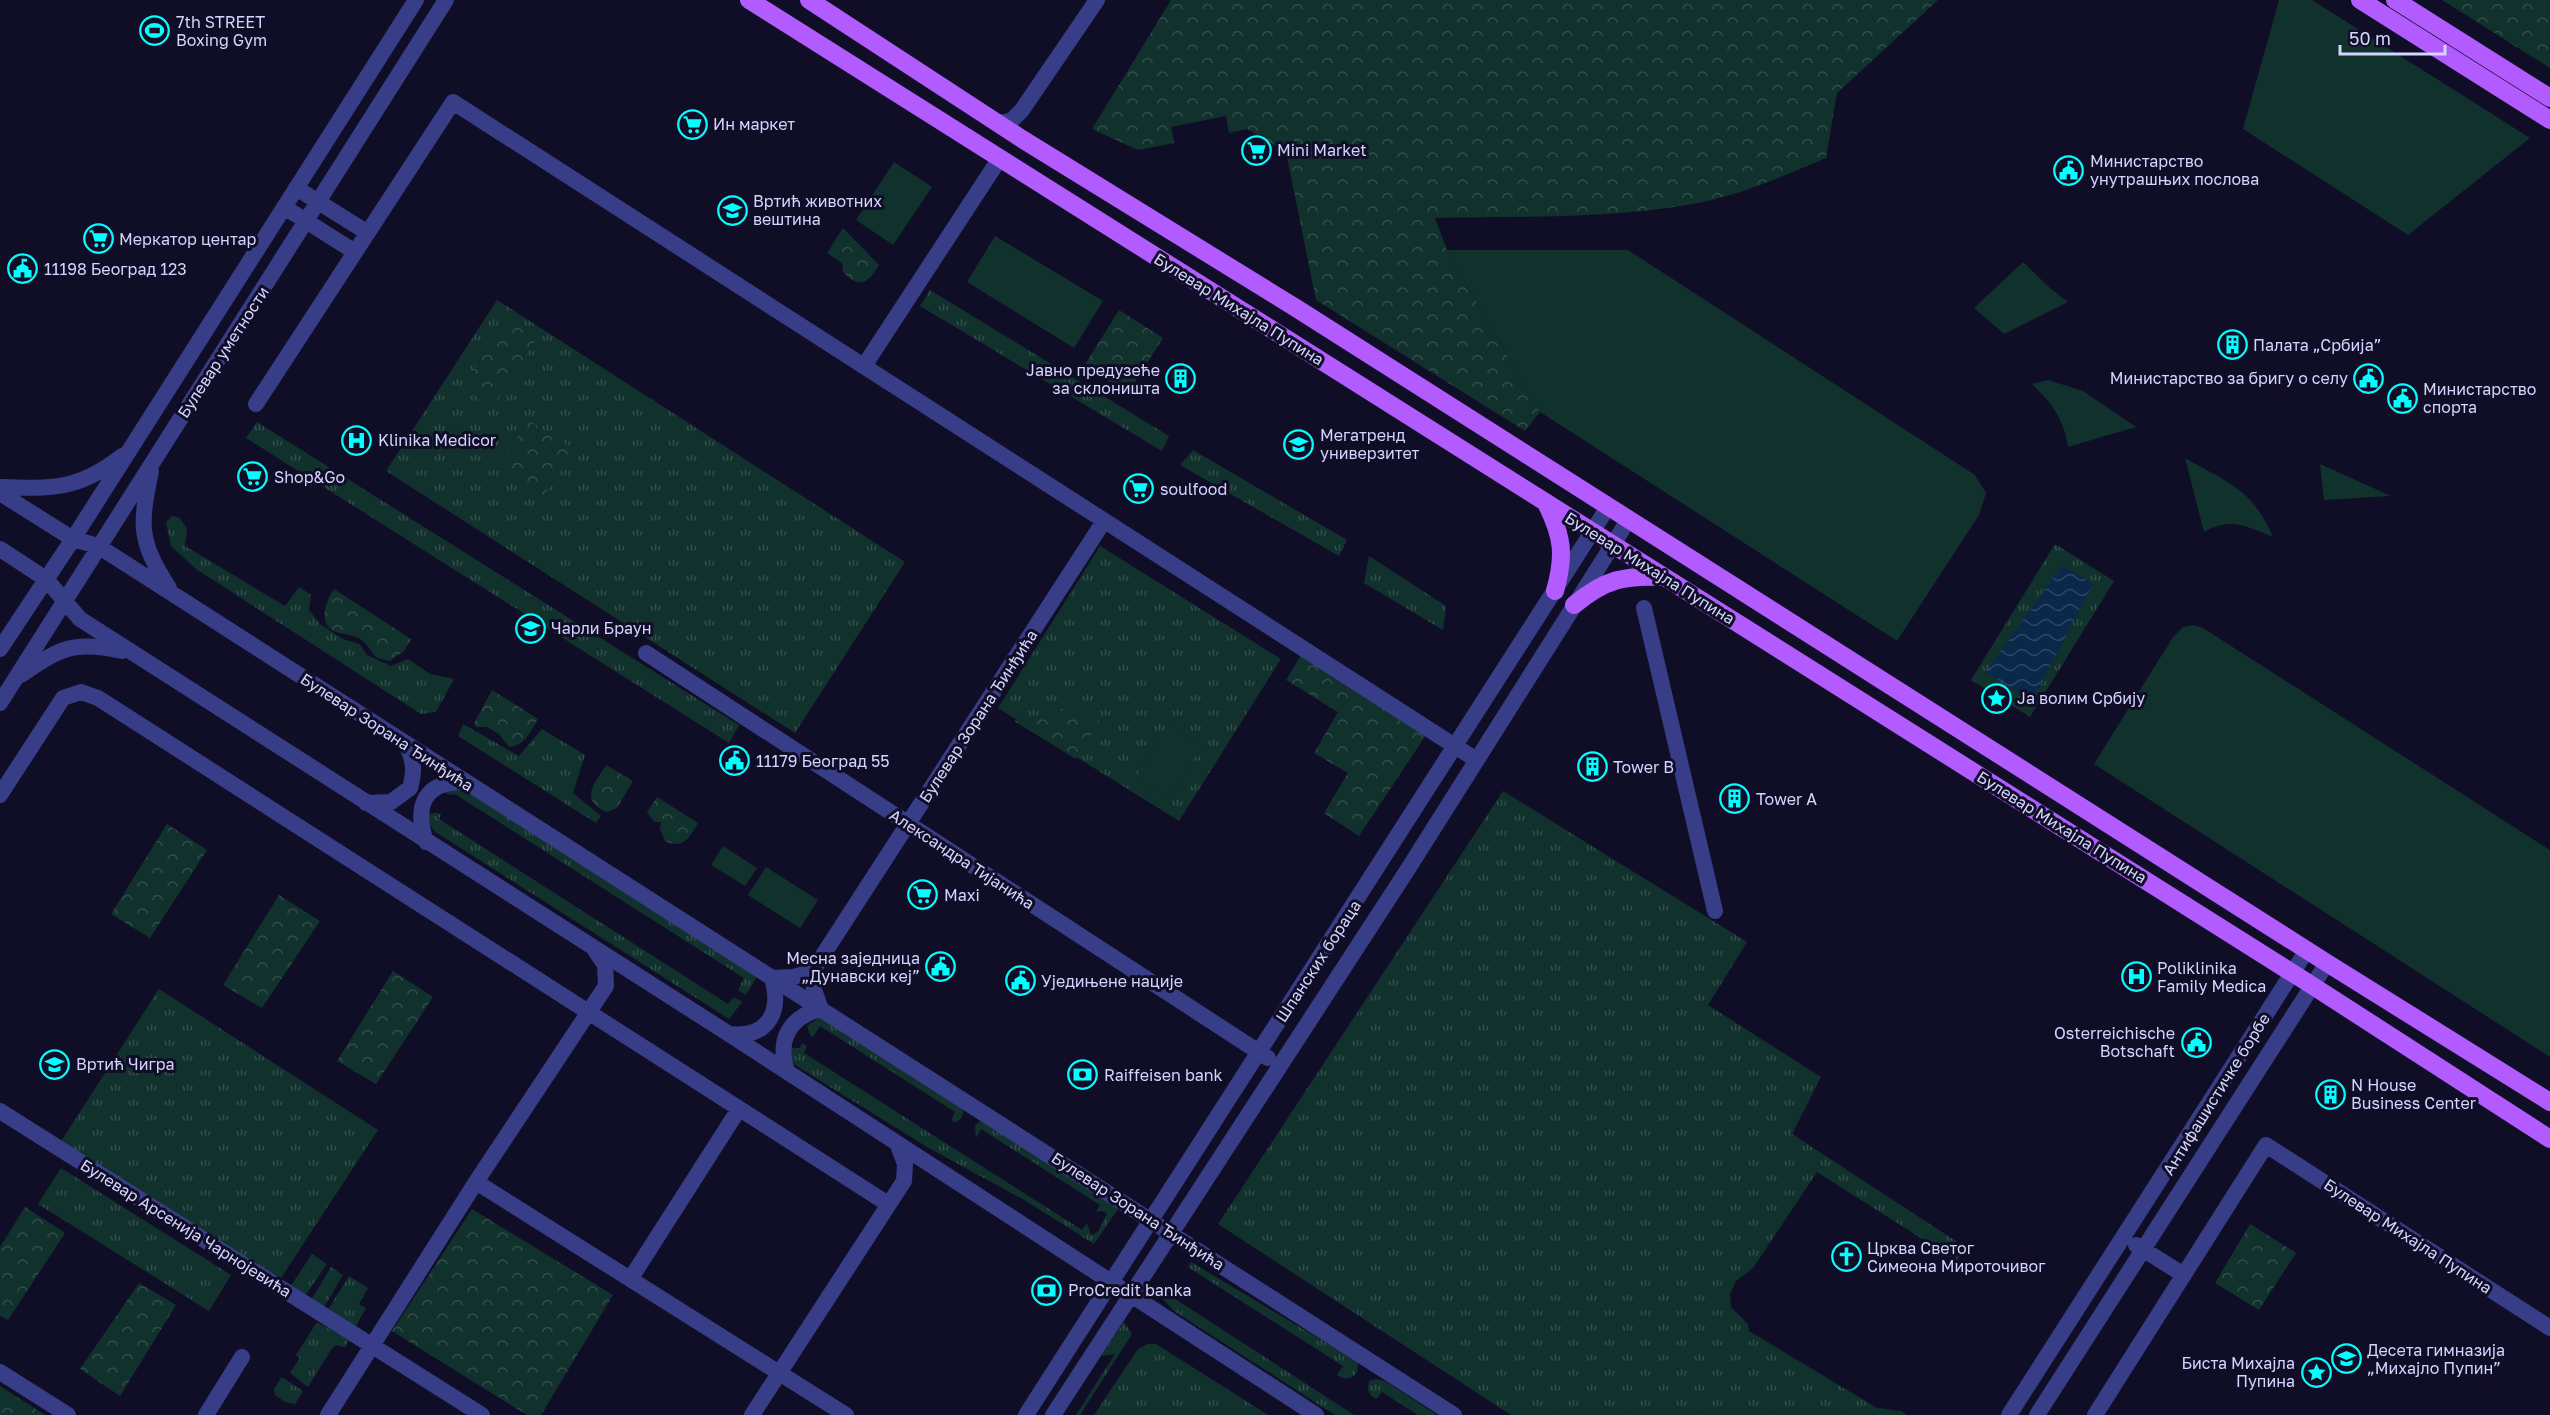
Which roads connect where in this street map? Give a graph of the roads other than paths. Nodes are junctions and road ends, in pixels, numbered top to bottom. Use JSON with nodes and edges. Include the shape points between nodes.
{"nodes":[{"id":1,"x":416,"y":0,"type":"edge"},
{"id":2,"x":446,"y":0,"type":"edge"},
{"id":3,"x":749,"y":0,"type":"edge"},
{"id":4,"x":809,"y":0,"type":"edge"},
{"id":5,"x":1097,"y":0,"type":"edge"},
{"id":6,"x":2360,"y":0,"type":"edge"},
{"id":7,"x":2395,"y":0,"type":"edge"},
{"id":8,"x":2550,"y":98,"type":"edge"},
{"id":9,"x":1022,"y":111,"type":"junction"},
{"id":10,"x":2550,"y":120,"type":"edge"},
{"id":11,"x":998,"y":123,"type":"junction"},
{"id":12,"x":1022,"y":139,"type":"junction"},
{"id":13,"x":1000,"y":158,"type":"junction"},
{"id":14,"x":296,"y":188,"type":"junction"},
{"id":15,"x":319,"y":202,"type":"junction"},
{"id":16,"x":284,"y":207,"type":"junction"},
{"id":17,"x":307,"y":222,"type":"junction"},
{"id":18,"x":368,"y":233,"type":"junction"},
{"id":19,"x":355,"y":252,"type":"junction"},
{"id":20,"x":864,"y":366,"type":"junction"},
{"id":21,"x":256,"y":404,"type":"dead end"},
{"id":22,"x":129,"y":450,"type":"junction"},
{"id":23,"x":153,"y":458,"type":"junction"},
{"id":24,"x":0,"y":487,"type":"edge"},
{"id":25,"x":0,"y":493,"type":"edge"},
{"id":26,"x":1545,"y":502,"type":"junction"},
{"id":27,"x":1608,"y":507,"type":"junction"},
{"id":28,"x":1629,"y":519,"type":"junction"},
{"id":29,"x":1104,"y":521,"type":"junction"},
{"id":30,"x":1593,"y":532,"type":"junction"},
{"id":31,"x":73,"y":539,"type":"junction"},
{"id":32,"x":1613,"y":544,"type":"junction"},
{"id":33,"x":98,"y":546,"type":"junction"},
{"id":34,"x":0,"y":549,"type":"edge"},
{"id":35,"x":1665,"y":577,"type":"junction"},
{"id":36,"x":46,"y":579,"type":"junction"},
{"id":37,"x":1555,"y":591,"type":"junction"},
{"id":38,"x":173,"y":594,"type":"junction"},
{"id":39,"x":65,"y":600,"type":"junction"},
{"id":40,"x":1574,"y":605,"type":"junction"},
{"id":41,"x":1644,"y":608,"type":"dead end"},
{"id":42,"x":0,"y":649,"type":"edge"},
{"id":43,"x":646,"y":653,"type":"dead end"},
{"id":44,"x":139,"y":657,"type":"junction"},
{"id":45,"x":15,"y":679,"type":"junction"},
{"id":46,"x":0,"y":703,"type":"edge"},
{"id":47,"x":1976,"y":740,"type":"junction"},
{"id":48,"x":406,"y":745,"type":"junction"},
{"id":49,"x":1455,"y":746,"type":"junction"},
{"id":50,"x":1475,"y":759,"type":"junction"},
{"id":51,"x":1961,"y":764,"type":"junction"},
{"id":52,"x":465,"y":782,"type":"junction"},
{"id":53,"x":0,"y":795,"type":"edge"},
{"id":54,"x":366,"y":803,"type":"junction"},
{"id":55,"x":908,"y":824,"type":"junction"},
{"id":56,"x":426,"y":842,"type":"junction"},
{"id":57,"x":1715,"y":912,"type":"dead end"},
{"id":58,"x":595,"y":949,"type":"junction"},
{"id":59,"x":2307,"y":950,"type":"junction"},
{"id":60,"x":2327,"y":963,"type":"junction"},
{"id":61,"x":812,"y":972,"type":"junction"},
{"id":62,"x":2293,"y":973,"type":"junction"},
{"id":63,"x":772,"y":978,"type":"junction"},
{"id":64,"x":646,"y":982,"type":"junction"},
{"id":65,"x":606,"y":986,"type":"junction"},
{"id":66,"x":2313,"y":986,"type":"junction"},
{"id":67,"x":821,"y":1009,"type":"junction"},
{"id":68,"x":588,"y":1013,"type":"junction"},
{"id":69,"x":729,"y":1034,"type":"junction"},
{"id":70,"x":1260,"y":1052,"type":"junction"},
{"id":71,"x":1279,"y":1065,"type":"junction"},
{"id":72,"x":787,"y":1071,"type":"junction"},
{"id":73,"x":2550,"y":1102,"type":"edge"},
{"id":74,"x":739,"y":1109,"type":"junction"},
{"id":75,"x":0,"y":1111,"type":"edge"},
{"id":76,"x":2550,"y":1139,"type":"edge"},
{"id":77,"x":897,"y":1143,"type":"junction"},
{"id":78,"x":940,"y":1171,"type":"junction"},
{"id":79,"x":904,"y":1181,"type":"junction"},
{"id":80,"x":476,"y":1182,"type":"junction"},
{"id":81,"x":888,"y":1204,"type":"junction"},
{"id":82,"x":1152,"y":1220,"type":"junction"},
{"id":83,"x":1171,"y":1233,"type":"junction"},
{"id":84,"x":2124,"y":1238,"type":"junction"},
{"id":85,"x":2144,"y":1250,"type":"junction"},
{"id":86,"x":2184,"y":1275,"type":"junction"},
{"id":87,"x":631,"y":1278,"type":"junction"},
{"id":88,"x":1113,"y":1281,"type":"junction"},
{"id":89,"x":1131,"y":1293,"type":"junction"},
{"id":90,"x":2550,"y":1328,"type":"edge"},
{"id":91,"x":372,"y":1346,"type":"junction"},
{"id":92,"x":242,"y":1357,"type":"dead end"},
{"id":93,"x":0,"y":1372,"type":"edge"},
{"id":94,"x":778,"y":1373,"type":"junction"},
{"id":95,"x":68,"y":1415,"type":"edge"},
{"id":96,"x":206,"y":1415,"type":"edge"},
{"id":97,"x":328,"y":1415,"type":"edge"},
{"id":98,"x":482,"y":1415,"type":"edge"},
{"id":99,"x":752,"y":1415,"type":"edge"},
{"id":100,"x":846,"y":1415,"type":"edge"},
{"id":101,"x":1026,"y":1415,"type":"edge"},
{"id":102,"x":1053,"y":1415,"type":"edge"},
{"id":103,"x":1316,"y":1415,"type":"edge"},
{"id":104,"x":1454,"y":1415,"type":"edge"},
{"id":105,"x":2009,"y":1415,"type":"edge"},
{"id":106,"x":2037,"y":1415,"type":"edge"},
{"id":107,"x":2095,"y":1415,"type":"edge"}],
"edges":[{"from":1,"to":14,"type":"street","name":"Булевар уметности"},
{"from":2,"to":15,"type":"street","name":"Булевар уметности"},
{"from":3,"to":13,"type":"main road","name":"Булевар Михајла Пупина"},
{"from":4,"to":11,"type":"main road","name":"Булевар Михајла Пупина"},
{"from":5,"to":9,"type":"street"},
{"from":6,"to":10,"type":"main road"},
{"from":7,"to":8,"type":"main road"},
{"from":9,"to":11,"type":"street","via":[[1011,121]]},
{"from":9,"to":12,"type":"street"},
{"from":11,"to":12,"type":"main road","name":"Булевар Михајла Пупина"},
{"from":12,"to":27,"type":"main road","name":"Булевар Михајла Пупина"},
{"from":13,"to":20,"type":"street"},
{"from":13,"to":26,"type":"main road","name":"Булевар Михајла Пупина"},
{"from":14,"to":15,"type":"street"},
{"from":14,"to":16,"type":"street","name":"Булевар уметности"},
{"from":15,"to":17,"type":"street","name":"Булевар уметности"},
{"from":15,"to":18,"type":"street"},
{"from":16,"to":17,"type":"street"},
{"from":16,"to":22,"type":"street","name":"Булевар уметности"},
{"from":17,"to":19,"type":"street"},
{"from":17,"to":23,"type":"street","name":"Булевар уметности"},
{"from":18,"to":19,"type":"street"},
{"from":18,"to":20,"type":"street","via":[[453,102]]},
{"from":19,"to":21,"type":"street"},
{"from":20,"to":29,"type":"street"},
{"from":22,"to":24,"type":"street","via":[[79,483],[32,489]]},
{"from":22,"to":31,"type":"street","name":"Булевар уметности"},
{"from":23,"to":33,"type":"street","name":"Булевар уметности"},
{"from":23,"to":38,"type":"street","via":[[143,533],[152,559]]},
{"from":25,"to":31,"type":"street","name":"Булевар Зорана Ђинђића"},
{"from":26,"to":30,"type":"main road","name":"Булевар Михајла Пупина"},
{"from":26,"to":37,"type":"main road","via":[[1561,542],[1562,565]]},
{"from":27,"to":28,"type":"main road","name":"Булевар Михајла Пупина"},
{"from":27,"to":30,"type":"street","name":"Шпанских бораца"},
{"from":28,"to":32,"type":"street","name":"Шпанских бораца"},
{"from":28,"to":47,"type":"main road","name":"Булевар Михајла Пупина"},
{"from":29,"to":49,"type":"street"},
{"from":29,"to":55,"type":"street","name":"Булевар Зорана Ђинђића"},
{"from":30,"to":32,"type":"main road","name":"Булевар Михајла Пупина"},
{"from":30,"to":37,"type":"street","name":"Шпанских бораца"},
{"from":31,"to":33,"type":"street","name":"Булевар Зорана Ђинђића"},
{"from":31,"to":36,"type":"street","name":"Булевар уметности"},
{"from":32,"to":35,"type":"main road","name":"Булевар Михајла Пупина"},
{"from":32,"to":40,"type":"street","name":"Шпанских бораца"},
{"from":33,"to":38,"type":"street","name":"Булевар Зорана Ђинђића"},
{"from":33,"to":39,"type":"street","name":"Булевар уметности"},
{"from":34,"to":36,"type":"street"},
{"from":35,"to":40,"type":"main road","via":[[1634,576],[1608,582]]},
{"from":35,"to":51,"type":"main road","name":"Булевар Михајла Пупина"},
{"from":36,"to":39,"type":"street"},
{"from":36,"to":42,"type":"street","name":"Булевар уметности"},
{"from":37,"to":49,"type":"street","name":"Шпанских бораца"},
{"from":38,"to":48,"type":"street","name":"Булевар Зорана Ђинђића"},
{"from":39,"to":44,"type":"street","via":[[80,619]]},
{"from":39,"to":45,"type":"street","name":"Булевар уметности"},
{"from":40,"to":50,"type":"street","name":"Шпанских бораца"},
{"from":41,"to":57,"type":"street"},
{"from":43,"to":55,"type":"street","name":"Александра Тијанића"},
{"from":44,"to":45,"type":"street","via":[[102,646],[74,646]]},
{"from":44,"to":54,"type":"street"},
{"from":45,"to":46,"type":"street","name":"Булевар уметности"},
{"from":47,"to":51,"type":"main road"},
{"from":47,"to":59,"type":"main road","name":"Булевар Михајла Пупина"},
{"from":48,"to":52,"type":"street","name":"Булевар Зорана Ђинђића"},
{"from":48,"to":54,"type":"street","via":[[414,770],[410,788],[391,802]]},
{"from":49,"to":50,"type":"street"},
{"from":49,"to":70,"type":"street","name":"Шпанских бораца"},
{"from":50,"to":71,"type":"street","name":"Шпанских бораца"},
{"from":51,"to":62,"type":"main road","name":"Булевар Михајла Пупина"},
{"from":52,"to":56,"type":"street","via":[[450,782],[428,795],[420,819]]},
{"from":52,"to":63,"type":"street","name":"Булевар Зорана Ђинђића"},
{"from":53,"to":68,"type":"street","via":[[63,698],[81,692],[98,698]]},
{"from":54,"to":56,"type":"street"},
{"from":55,"to":61,"type":"street","name":"Булевар Зорана Ђинђића"},
{"from":55,"to":70,"type":"street","name":"Александра Тијанића"},
{"from":56,"to":58,"type":"street"},
{"from":58,"to":64,"type":"street"},
{"from":58,"to":65,"type":"street","via":[[605,965]]},
{"from":59,"to":60,"type":"main road","name":"Булевар Михајла Пупина"},
{"from":59,"to":62,"type":"street","name":"Антифашистичке борбе"},
{"from":60,"to":66,"type":"street","name":"Антифашистичке борбе"},
{"from":60,"to":73,"type":"main road","name":"Булевар Михајла Пупина"},
{"from":61,"to":63,"type":"street"},
{"from":61,"to":67,"type":"street"},
{"from":62,"to":66,"type":"main road","name":"Булевар Михајла Пупина"},
{"from":62,"to":84,"type":"street","name":"Антифашистичке борбе"},
{"from":63,"to":67,"type":"street","name":"Булевар Зорана Ђинђића"},
{"from":63,"to":69,"type":"street","via":[[776,1002],[769,1022],[745,1035]]},
{"from":64,"to":65,"type":"street","via":[[628,979]]},
{"from":64,"to":69,"type":"street"},
{"from":65,"to":68,"type":"street"},
{"from":66,"to":76,"type":"main road","name":"Булевар Михајла Пупина"},
{"from":66,"to":85,"type":"street","name":"Антифашистичке борбе"},
{"from":67,"to":72,"type":"street","via":[[791,1025],[783,1053]]},
{"from":67,"to":82,"type":"street","name":"Булевар Зорана Ђинђића"},
{"from":68,"to":74,"type":"street"},
{"from":68,"to":80,"type":"street"},
{"from":69,"to":72,"type":"street"},
{"from":70,"to":71,"type":"street","name":"Александра Тијанића"},
{"from":70,"to":82,"type":"street","name":"Шпанских бораца"},
{"from":71,"to":83,"type":"street","name":"Шпанских бораца"},
{"from":72,"to":77,"type":"street"},
{"from":74,"to":81,"type":"street"},
{"from":74,"to":87,"type":"street"},
{"from":75,"to":91,"type":"street","name":"Булевар Арсенија Чарнојевића"},
{"from":77,"to":78,"type":"street"},
{"from":77,"to":79,"type":"street","via":[[905,1164]]},
{"from":78,"to":79,"type":"street","via":[[918,1173]]},
{"from":78,"to":88,"type":"street"},
{"from":79,"to":81,"type":"street"},
{"from":80,"to":87,"type":"street"},
{"from":80,"to":91,"type":"street"},
{"from":81,"to":94,"type":"street"},
{"from":82,"to":83,"type":"street","name":"Булевар Зорана Ђинђића"},
{"from":82,"to":88,"type":"street","name":"Шпанских бораца"},
{"from":83,"to":89,"type":"street","name":"Шпанских бораца"},
{"from":83,"to":104,"type":"street","name":"Булевар Зорана Ђинђића"},
{"from":84,"to":85,"type":"street"},
{"from":84,"to":105,"type":"street","name":"Антифашистичке борбе"},
{"from":85,"to":86,"type":"street"},
{"from":85,"to":106,"type":"street","name":"Антифашистичке борбе"},
{"from":86,"to":90,"type":"street","name":"Булевар Михајла Пупина","via":[[2266,1145]]},
{"from":86,"to":107,"type":"street"},
{"from":87,"to":94,"type":"street"},
{"from":88,"to":89,"type":"street"},
{"from":88,"to":101,"type":"street","name":"Шпанских бораца"},
{"from":89,"to":102,"type":"street","name":"Шпанских бораца"},
{"from":89,"to":103,"type":"street"},
{"from":91,"to":97,"type":"street"},
{"from":91,"to":98,"type":"street","name":"Булевар Арсенија Чарнојевића"},
{"from":92,"to":96,"type":"street"},
{"from":93,"to":95,"type":"street"},
{"from":94,"to":99,"type":"street"},
{"from":94,"to":100,"type":"street"}]}
